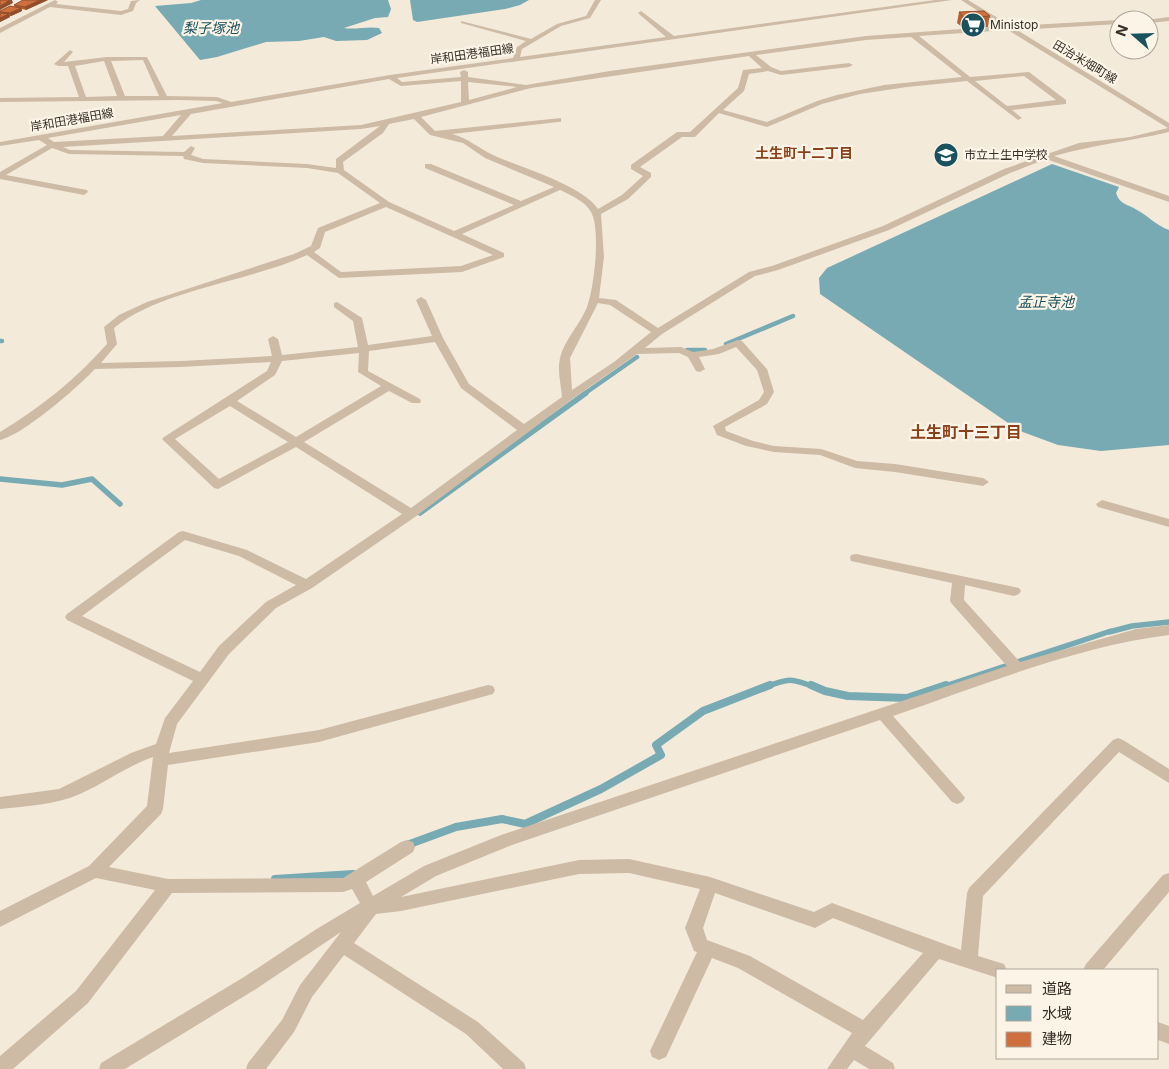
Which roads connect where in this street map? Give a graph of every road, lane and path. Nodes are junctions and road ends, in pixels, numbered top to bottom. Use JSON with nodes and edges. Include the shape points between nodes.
{"nodes":[{"id":1,"x":59,"y":0,"type":"edge"},
{"id":2,"x":137,"y":0,"type":"edge"},
{"id":3,"x":598,"y":0,"type":"edge"},
{"id":4,"x":949,"y":0,"type":"edge"},
{"id":5,"x":964,"y":0,"type":"edge"},
{"id":6,"x":50,"y":5,"type":"junction"},
{"id":7,"x":634,"y":18,"type":"dead end"},
{"id":8,"x":463,"y":22,"type":"dead end"},
{"id":9,"x":1109,"y":23,"type":"edge"},
{"id":10,"x":1008,"y":28,"type":"junction"},
{"id":11,"x":0,"y":31,"type":"edge"},
{"id":12,"x":913,"y":35,"type":"junction"},
{"id":13,"x":672,"y":38,"type":"junction"},
{"id":14,"x":532,"y":41,"type":"junction"},
{"id":15,"x":70,"y":52,"type":"dead end"},
{"id":16,"x":750,"y":54,"type":"junction"},
{"id":17,"x":107,"y":59,"type":"junction"},
{"id":18,"x":516,"y":59,"type":"junction"},
{"id":19,"x":71,"y":64,"type":"junction"},
{"id":20,"x":849,"y":65,"type":"dead end"},
{"id":21,"x":464,"y":66,"type":"junction"},
{"id":22,"x":768,"y":69,"type":"junction"},
{"id":23,"x":390,"y":77,"type":"junction"},
{"id":24,"x":464,"y":79,"type":"junction"},
{"id":25,"x":970,"y":80,"type":"junction"},
{"id":26,"x":531,"y":86,"type":"junction"},
{"id":27,"x":164,"y":98,"type":"junction"},
{"id":28,"x":83,"y":99,"type":"junction"},
{"id":29,"x":122,"y":99,"type":"junction"},
{"id":30,"x":0,"y":100,"type":"edge"},
{"id":31,"x":232,"y":104,"type":"junction"},
{"id":32,"x":465,"y":104,"type":"junction"},
{"id":33,"x":1007,"y":108,"type":"junction"},
{"id":34,"x":720,"y":111,"type":"junction"},
{"id":35,"x":188,"y":112,"type":"junction"},
{"id":36,"x":416,"y":116,"type":"junction"},
{"id":37,"x":1018,"y":118,"type":"dead end"},
{"id":38,"x":558,"y":120,"type":"dead end"},
{"id":39,"x":386,"y":122,"type":"junction"},
{"id":40,"x":1169,"y":126,"type":"edge"},
{"id":41,"x":1169,"y":130,"type":"edge"},
{"id":42,"x":433,"y":133,"type":"junction"},
{"id":43,"x":42,"y":137,"type":"junction"},
{"id":44,"x":200,"y":137,"type":"junction"},
{"id":45,"x":165,"y":139,"type":"junction"},
{"id":46,"x":0,"y":144,"type":"edge"},
{"id":47,"x":52,"y":145,"type":"junction"},
{"id":48,"x":186,"y":154,"type":"junction"},
{"id":49,"x":1046,"y":156,"type":"junction"},
{"id":50,"x":428,"y":166,"type":"dead end"},
{"id":51,"x":340,"y":171,"type":"junction"},
{"id":52,"x":0,"y":176,"type":"edge"},
{"id":53,"x":560,"y":187,"type":"junction"},
{"id":54,"x":84,"y":192,"type":"dead end"},
{"id":55,"x":1169,"y":199,"type":"edge"},
{"id":56,"x":386,"y":204,"type":"junction"},
{"id":57,"x":520,"y":204,"type":"junction"},
{"id":58,"x":597,"y":213,"type":"junction"},
{"id":59,"x":455,"y":234,"type":"junction"},
{"id":60,"x":308,"y":252,"type":"junction"},
{"id":61,"x":422,"y":300,"type":"dead end"},
{"id":62,"x":594,"y":300,"type":"junction"},
{"id":63,"x":337,"y":305,"type":"dead end"},
{"id":64,"x":658,"y":332,"type":"junction"},
{"id":65,"x":438,"y":338,"type":"junction"},
{"id":66,"x":273,"y":339,"type":"dead end"},
{"id":67,"x":364,"y":350,"type":"junction"},
{"id":68,"x":635,"y":351,"type":"junction"},
{"id":69,"x":692,"y":355,"type":"junction"},
{"id":70,"x":278,"y":359,"type":"junction"},
{"id":71,"x":95,"y":366,"type":"junction"},
{"id":72,"x":700,"y":369,"type":"dead end"},
{"id":73,"x":389,"y":386,"type":"junction"},
{"id":74,"x":568,"y":398,"type":"junction"},
{"id":75,"x":230,"y":401,"type":"junction"},
{"id":76,"x":416,"y":401,"type":"dead end"},
{"id":77,"x":525,"y":430,"type":"junction"},
{"id":78,"x":0,"y":437,"type":"edge"},
{"id":79,"x":296,"y":442,"type":"junction"},
{"id":80,"x":983,"y":482,"type":"dead end"},
{"id":81,"x":1102,"y":504,"type":"dead end"},
{"id":82,"x":411,"y":514,"type":"junction"},
{"id":83,"x":1169,"y":523,"type":"edge"},
{"id":84,"x":856,"y":558,"type":"dead end"},
{"id":85,"x":959,"y":579,"type":"junction"},
{"id":86,"x":307,"y":585,"type":"junction"},
{"id":87,"x":1014,"y":591,"type":"dead end"},
{"id":88,"x":1169,"y":630,"type":"edge"},
{"id":89,"x":1017,"y":668,"type":"junction"},
{"id":90,"x":202,"y":679,"type":"junction"},
{"id":91,"x":488,"y":690,"type":"dead end"},
{"id":92,"x":882,"y":713,"type":"junction"},
{"id":93,"x":162,"y":754,"type":"junction"},
{"id":94,"x":1169,"y":776,"type":"edge"},
{"id":95,"x":957,"y":798,"type":"dead end"},
{"id":96,"x":0,"y":803,"type":"edge"},
{"id":97,"x":407,"y":847,"type":"dead end"},
{"id":98,"x":95,"y":872,"type":"junction"},
{"id":99,"x":356,"y":880,"type":"junction"},
{"id":100,"x":1169,"y":880,"type":"edge"},
{"id":101,"x":710,"y":884,"type":"junction"},
{"id":102,"x":168,"y":886,"type":"junction"},
{"id":103,"x":371,"y":907,"type":"junction"},
{"id":104,"x":0,"y":919,"type":"edge"},
{"id":105,"x":341,"y":944,"type":"junction"},
{"id":106,"x":708,"y":948,"type":"junction"},
{"id":107,"x":936,"y":950,"type":"junction"},
{"id":108,"x":969,"y":960,"type":"junction"},
{"id":109,"x":996,"y":969,"type":"edge"},
{"id":110,"x":1093,"y":969,"type":"edge"},
{"id":111,"x":865,"y":1031,"type":"junction"},
{"id":112,"x":851,"y":1048,"type":"junction"},
{"id":113,"x":659,"y":1052,"type":"dead end"},
{"id":114,"x":0,"y":1068,"type":"edge"},
{"id":115,"x":108,"y":1069,"type":"edge"},
{"id":116,"x":255,"y":1069,"type":"edge"},
{"id":117,"x":517,"y":1069,"type":"edge"},
{"id":118,"x":836,"y":1069,"type":"edge"},
{"id":119,"x":886,"y":1069,"type":"edge"}],
"edges":[{"from":1,"to":6,"type":"street"},
{"from":2,"to":6,"type":"street","via":[[131,10],[122,13]]},
{"from":3,"to":14,"type":"street","via":[[588,17],[559,25]]},
{"from":4,"to":13,"type":"street","name":"岸和田港福田線"},
{"from":5,"to":10,"type":"street","name":"田治米畑町線"},
{"from":6,"to":11,"type":"street"},
{"from":7,"to":13,"type":"street","via":[[643,15]]},
{"from":8,"to":14,"type":"street"},
{"from":9,"to":10,"type":"street"},
{"from":10,"to":12,"type":"street"},
{"from":10,"to":40,"type":"street","name":"田治米畑町線"},
{"from":12,"to":16,"type":"street"},
{"from":12,"to":25,"type":"street"},
{"from":13,"to":18,"type":"street","name":"岸和田港福田線"},
{"from":14,"to":18,"type":"street","via":[[519,48]]},
{"from":15,"to":19,"type":"street","via":[[58,64]]},
{"from":16,"to":22,"type":"street"},
{"from":16,"to":26,"type":"street"},
{"from":17,"to":19,"type":"street"},
{"from":17,"to":27,"type":"street","via":[[145,58]]},
{"from":17,"to":29,"type":"street"},
{"from":18,"to":21,"type":"street","name":"岸和田港福田線"},
{"from":19,"to":28,"type":"street"},
{"from":20,"to":22,"type":"street","via":[[781,73]]},
{"from":21,"to":23,"type":"street","name":"岸和田港福田線"},
{"from":21,"to":24,"type":"street"},
{"from":22,"to":34,"type":"street","via":[[746,72],[742,89]]},
{"from":23,"to":24,"type":"street","via":[[401,84]]},
{"from":23,"to":31,"type":"street","name":"岸和田港福田線"},
{"from":24,"to":26,"type":"street"},
{"from":24,"to":32,"type":"street"},
{"from":25,"to":33,"type":"street"},
{"from":25,"to":33,"type":"street","via":[[1026,74],[1063,102]]},
{"from":25,"to":34,"type":"street","via":[[856,92],[821,102],[767,125]]},
{"from":26,"to":32,"type":"street"},
{"from":27,"to":29,"type":"street"},
{"from":27,"to":31,"type":"street","via":[[217,98]]},
{"from":28,"to":29,"type":"street"},
{"from":28,"to":30,"type":"street"},
{"from":31,"to":35,"type":"street","name":"岸和田港福田線"},
{"from":32,"to":36,"type":"street"},
{"from":33,"to":37,"type":"street"},
{"from":34,"to":58,"type":"street","via":[[692,135],[680,134],[634,166],[648,175],[611,208]]},
{"from":35,"to":43,"type":"street","name":"岸和田港福田線"},
{"from":35,"to":45,"type":"street"},
{"from":36,"to":39,"type":"street"},
{"from":36,"to":42,"type":"street"},
{"from":38,"to":42,"type":"street"},
{"from":39,"to":44,"type":"street","via":[[361,127]]},
{"from":39,"to":51,"type":"street","via":[[339,161]]},
{"from":41,"to":49,"type":"street","via":[[1082,145]]},
{"from":42,"to":53,"type":"street","via":[[463,140],[488,156]]},
{"from":43,"to":46,"type":"street","name":"岸和田港福田線"},
{"from":43,"to":47,"type":"street"},
{"from":44,"to":45,"type":"street"},
{"from":44,"to":48,"type":"street"},
{"from":45,"to":47,"type":"street"},
{"from":47,"to":48,"type":"street","via":[[69,152]]},
{"from":47,"to":52,"type":"street"},
{"from":48,"to":51,"type":"street","via":[[203,161],[307,166]]},
{"from":49,"to":55,"type":"street"},
{"from":49,"to":64,"type":"street","via":[[1006,171],[886,228],[752,274]]},
{"from":50,"to":57,"type":"street"},
{"from":51,"to":56,"type":"street"},
{"from":52,"to":54,"type":"street"},
{"from":53,"to":57,"type":"street"},
{"from":53,"to":58,"type":"street","via":[[584,200]]},
{"from":56,"to":59,"type":"street"},
{"from":56,"to":60,"type":"street","via":[[321,230],[315,248]]},
{"from":57,"to":59,"type":"street"},
{"from":58,"to":62,"type":"street","via":[[601,238]]},
{"from":59,"to":60,"type":"street","via":[[501,255],[462,270],[339,275]]},
{"from":60,"to":71,"type":"street","via":[[191,289],[122,316],[109,327],[112,344]]},
{"from":61,"to":65,"type":"street"},
{"from":62,"to":64,"type":"street","via":[[613,302]]},
{"from":62,"to":74,"type":"street","via":[[566,355],[563,372]]},
{"from":63,"to":67,"type":"street","via":[[358,320]]},
{"from":64,"to":68,"type":"street"},
{"from":65,"to":67,"type":"street"},
{"from":65,"to":77,"type":"street","via":[[465,386]]},
{"from":66,"to":70,"type":"street"},
{"from":67,"to":70,"type":"street"},
{"from":67,"to":73,"type":"street","via":[[363,372]]},
{"from":68,"to":69,"type":"street","via":[[681,350]]},
{"from":68,"to":74,"type":"street"},
{"from":69,"to":72,"type":"street"},
{"from":69,"to":80,"type":"street","via":[[715,352],[738,343],[762,369],[769,392],[763,402],[720,426],[721,432],[750,444],[774,449],[821,452],[855,464]]},
{"from":70,"to":71,"type":"street"},
{"from":70,"to":75,"type":"street","via":[[271,373]]},
{"from":71,"to":78,"type":"street","via":[[28,420]]},
{"from":73,"to":76,"type":"street"},
{"from":73,"to":79,"type":"street"},
{"from":74,"to":77,"type":"street"},
{"from":75,"to":79,"type":"street"},
{"from":75,"to":79,"type":"street","via":[[168,439],[218,485]]},
{"from":77,"to":82,"type":"street"},
{"from":79,"to":82,"type":"street"},
{"from":81,"to":83,"type":"street"},
{"from":82,"to":86,"type":"street"},
{"from":84,"to":85,"type":"street"},
{"from":85,"to":87,"type":"street"},
{"from":85,"to":89,"type":"street","via":[[957,601]]},
{"from":86,"to":90,"type":"street","via":[[271,605],[224,650]]},
{"from":86,"to":90,"type":"street","via":[[243,553],[182,535],[72,617]]},
{"from":88,"to":89,"type":"street","via":[[1136,634]]},
{"from":89,"to":92,"type":"street"},
{"from":90,"to":93,"type":"street","via":[[170,722]]},
{"from":91,"to":93,"type":"street","via":[[319,736]]},
{"from":92,"to":95,"type":"street"},
{"from":92,"to":103,"type":"street","via":[[508,840],[430,871]]},
{"from":93,"to":96,"type":"street","via":[[136,757],[60,795]]},
{"from":93,"to":98,"type":"street","via":[[155,809]]},
{"from":94,"to":108,"type":"street","via":[[1118,744],[975,892]]},
{"from":97,"to":99,"type":"street"},
{"from":98,"to":102,"type":"street"},
{"from":98,"to":104,"type":"street"},
{"from":99,"to":102,"type":"street","via":[[342,884]]},
{"from":99,"to":103,"type":"street"},
{"from":100,"to":110,"type":"street"},
{"from":101,"to":103,"type":"street","via":[[629,866],[580,868],[401,904]]},
{"from":101,"to":106,"type":"street","via":[[694,928],[700,945]]},
{"from":101,"to":107,"type":"street","via":[[815,920],[832,910]]},
{"from":102,"to":114,"type":"street","via":[[82,997]]},
{"from":103,"to":105,"type":"street"},
{"from":103,"to":115,"type":"street"},
{"from":105,"to":116,"type":"street","via":[[306,991],[288,1026]]},
{"from":105,"to":117,"type":"street","via":[[472,1028]]},
{"from":106,"to":111,"type":"street","via":[[744,962]]},
{"from":106,"to":113,"type":"street"},
{"from":107,"to":108,"type":"street"},
{"from":107,"to":111,"type":"street"},
{"from":108,"to":109,"type":"street"},
{"from":111,"to":112,"type":"street"},
{"from":112,"to":118,"type":"street"},
{"from":112,"to":119,"type":"street"}]}
